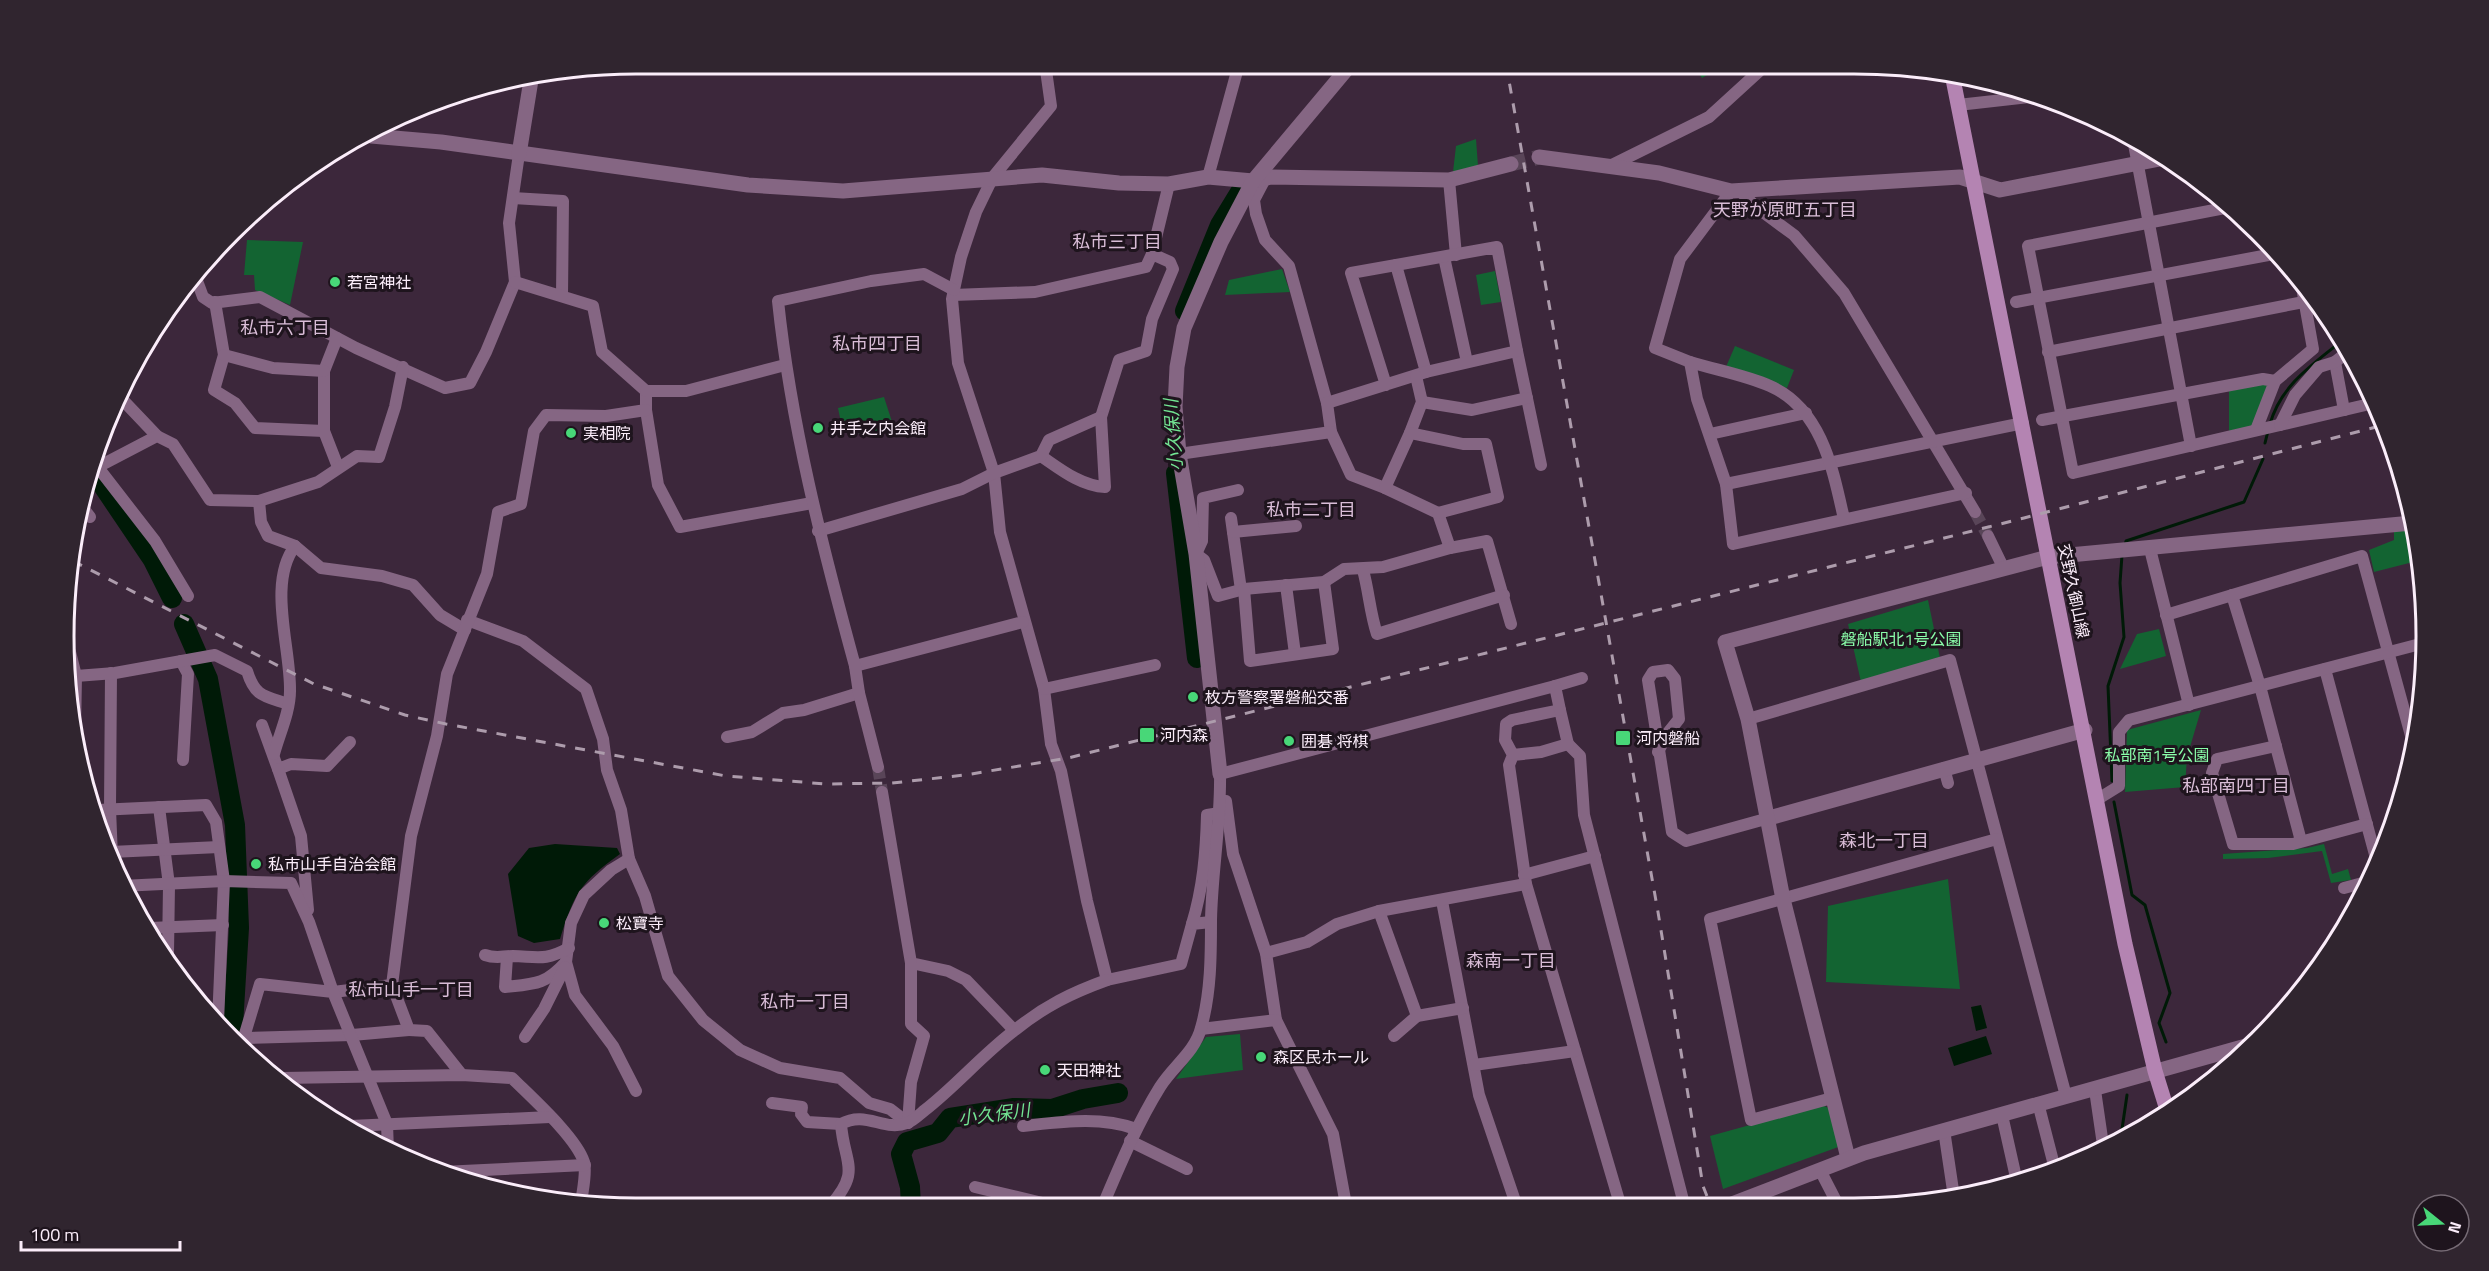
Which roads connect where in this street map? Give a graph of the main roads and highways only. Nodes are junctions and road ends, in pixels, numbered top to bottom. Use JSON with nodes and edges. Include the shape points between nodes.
{"nodes":[{"id":1,"x":1954,"y":82,"type":"edge"},
{"id":2,"x":2165,"y":1104,"type":"edge"}],
"edges":[{"from":1,"to":2,"type":"main road","name":"交野久御山線","via":[[2125,944]]}]}
